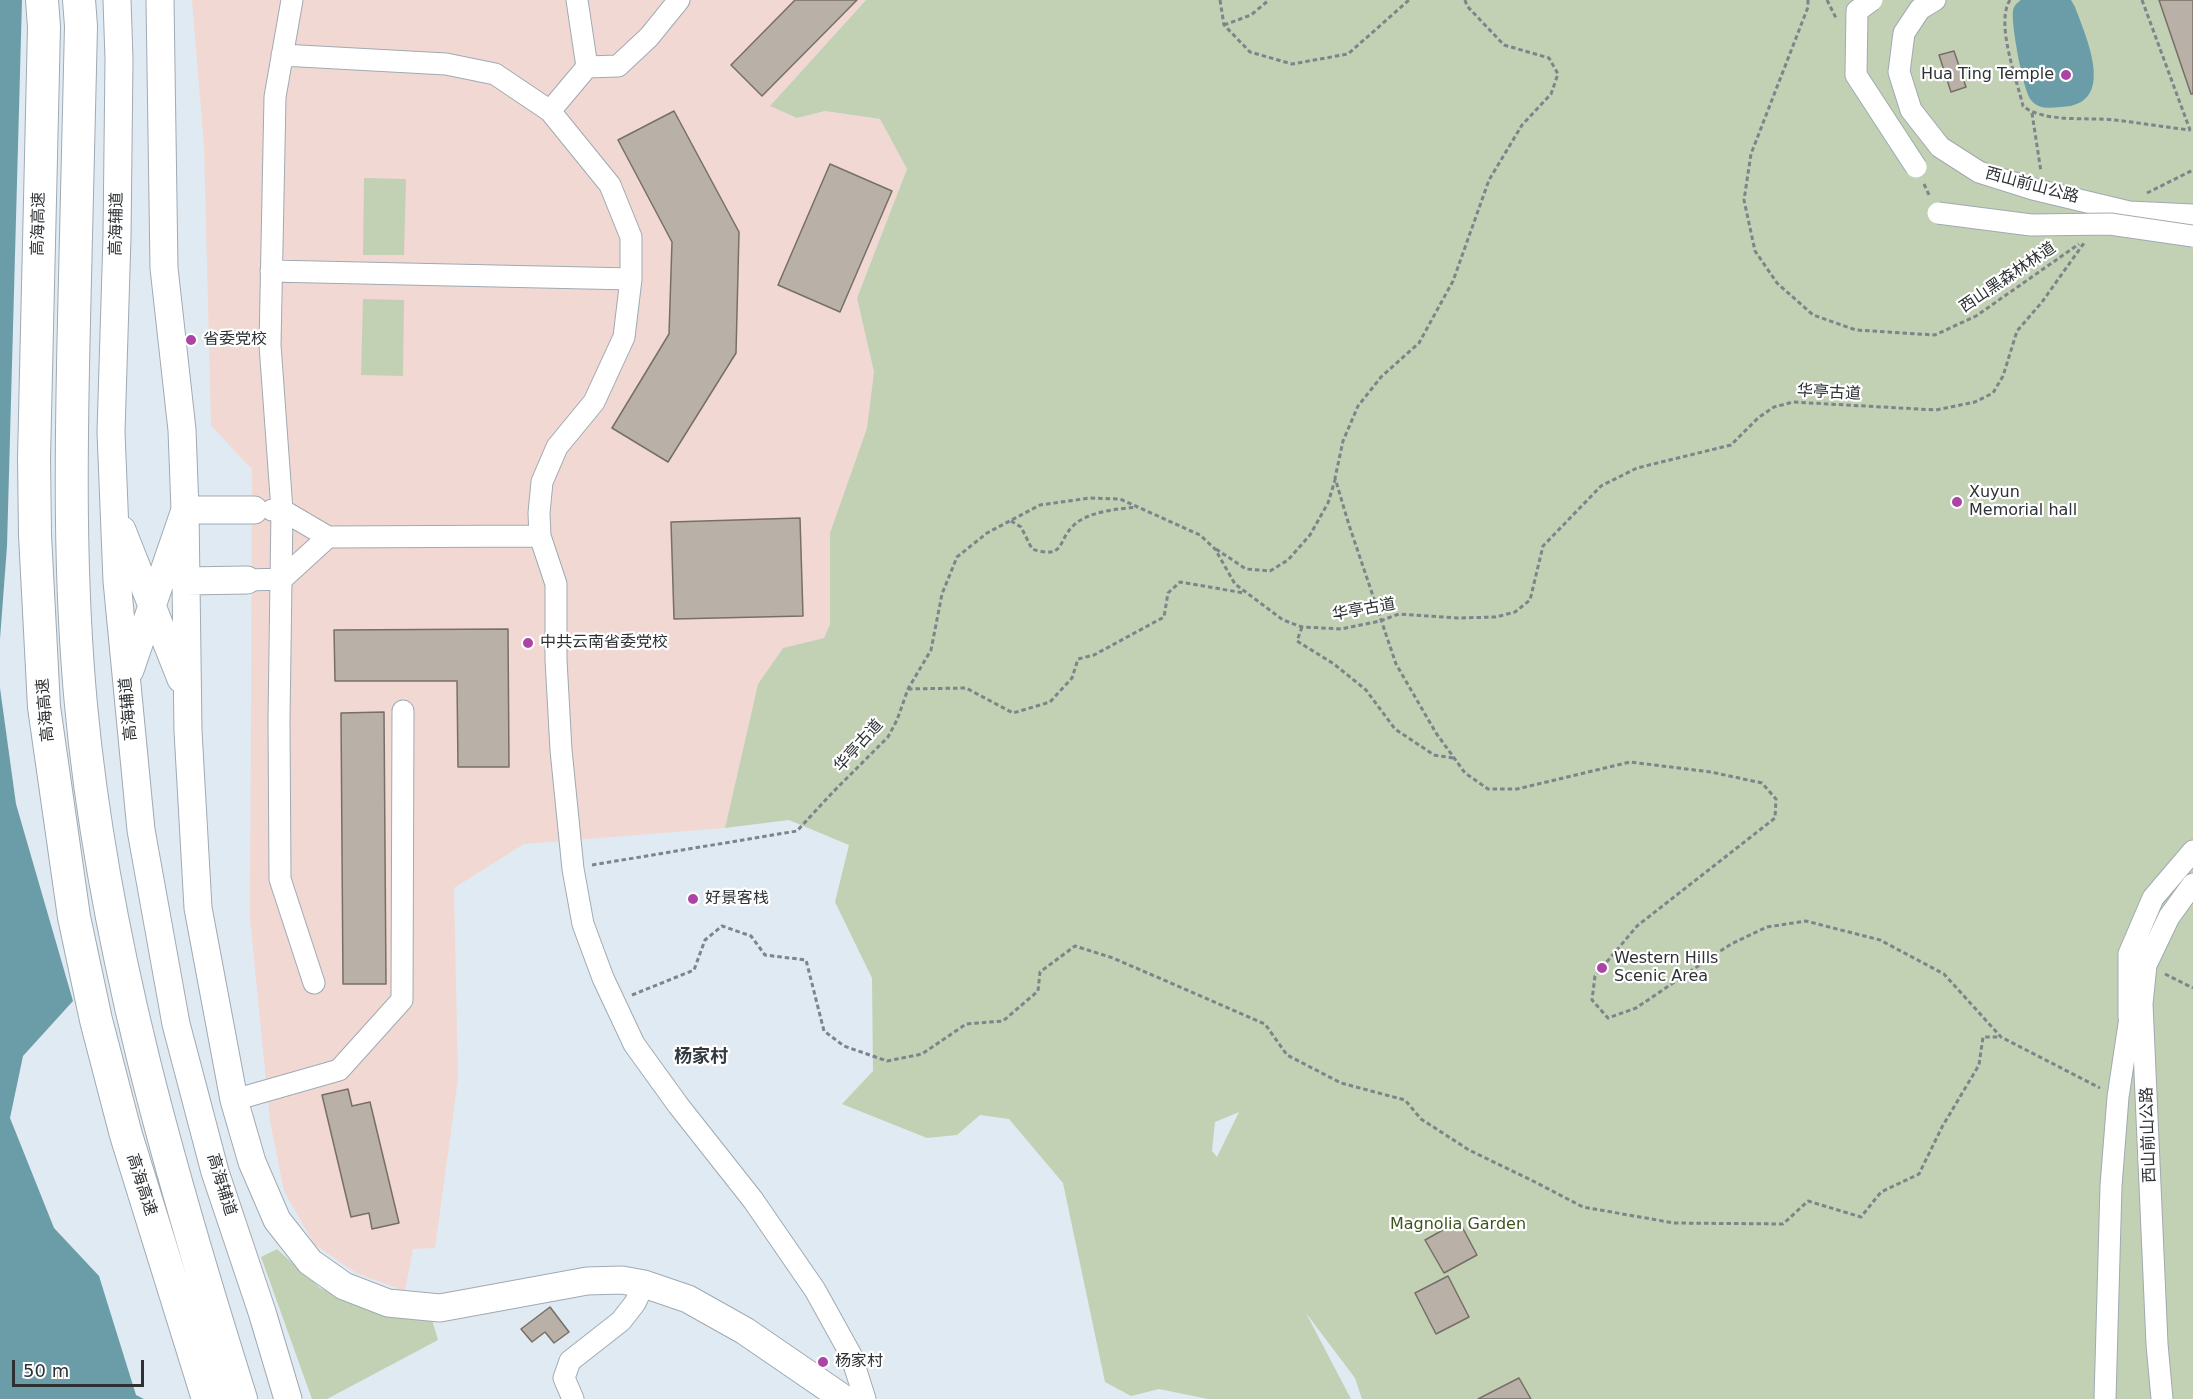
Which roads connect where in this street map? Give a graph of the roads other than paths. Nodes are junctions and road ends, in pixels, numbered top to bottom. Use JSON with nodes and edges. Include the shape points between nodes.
{"nodes":[{"id":1,"x":42,"y":0,"type":"edge"},
{"id":2,"x":79,"y":0,"type":"edge"},
{"id":3,"x":117,"y":0,"type":"edge"},
{"id":4,"x":160,"y":0,"type":"edge"},
{"id":5,"x":292,"y":0,"type":"edge"},
{"id":6,"x":577,"y":0,"type":"edge"},
{"id":7,"x":680,"y":0,"type":"edge"},
{"id":8,"x":1872,"y":0,"type":"edge"},
{"id":9,"x":1935,"y":0,"type":"edge"},
{"id":10,"x":282,"y":55,"type":"junction"},
{"id":11,"x":587,"y":67,"type":"junction"},
{"id":12,"x":550,"y":111,"type":"junction"},
{"id":13,"x":1916,"y":167,"type":"road end"},
{"id":14,"x":1938,"y":213,"type":"road end"},
{"id":15,"x":2193,"y":215,"type":"edge"},
{"id":16,"x":2193,"y":236,"type":"edge"},
{"id":17,"x":271,"y":270,"type":"junction"},
{"id":18,"x":631,"y":279,"type":"junction"},
{"id":19,"x":185,"y":510,"type":"junction"},
{"id":20,"x":254,"y":510,"type":"joint"},
{"id":21,"x":282,"y":510,"type":"junction"},
{"id":22,"x":115,"y":512,"type":"junction"},
{"id":23,"x":540,"y":536,"type":"junction"},
{"id":24,"x":328,"y":537,"type":"junction"},
{"id":25,"x":282,"y":579,"type":"junction"},
{"id":26,"x":247,"y":580,"type":"joint"},
{"id":27,"x":185,"y":581,"type":"junction"},
{"id":28,"x":152,"y":606,"type":"junction"},
{"id":29,"x":126,"y":680,"type":"junction"},
{"id":30,"x":187,"y":694,"type":"junction"},
{"id":31,"x":403,"y":711,"type":"dead end"},
{"id":32,"x":2193,"y":851,"type":"edge"},
{"id":33,"x":2193,"y":884,"type":"edge"},
{"id":34,"x":314,"y":983,"type":"dead end"},
{"id":35,"x":2136,"y":1020,"type":"junction"},
{"id":36,"x":234,"y":1100,"type":"junction"},
{"id":37,"x":644,"y":1284,"type":"junction"},
{"id":38,"x":208,"y":1399,"type":"edge"},
{"id":39,"x":241,"y":1399,"type":"edge"},
{"id":40,"x":288,"y":1399,"type":"edge"},
{"id":41,"x":573,"y":1399,"type":"edge"},
{"id":42,"x":844,"y":1399,"type":"edge"},
{"id":43,"x":865,"y":1399,"type":"edge"},
{"id":44,"x":2105,"y":1399,"type":"edge"},
{"id":45,"x":2162,"y":1399,"type":"edge"}],
"edges":[{"from":1,"to":38,"type":"highway","name":"高海高速","via":[[34,458],[44,707],[74,916],[96,1020],[126,1135]]},
{"from":2,"to":39,"type":"highway","name":"高海高速","via":[[71,459],[81,704],[111,910],[132,1012],[203,1278]]},
{"from":3,"to":22,"type":"main road","name":"高海辅道","via":[[117,237],[111,432]]},
{"from":4,"to":19,"type":"main road","via":[[164,268],[182,430]]},
{"from":5,"to":10,"type":"street"},
{"from":6,"to":11,"type":"street"},
{"from":7,"to":11,"type":"street","via":[[618,66]]},
{"from":8,"to":13,"type":"street","bridge":true,"via":[[1857,11],[1856,75]]},
{"from":9,"to":15,"type":"street","name":"西山前山公路","via":[[1920,9],[1904,33],[1899,72],[1911,110],[1940,147],[1979,172],[2044,192],[2129,212]]},
{"from":10,"to":12,"type":"street","via":[[446,64],[495,74]]},
{"from":10,"to":17,"type":"street","via":[[275,97]]},
{"from":11,"to":12,"type":"street"},
{"from":12,"to":18,"type":"street","via":[[610,185],[631,237]]},
{"from":14,"to":16,"type":"street","bridge":true,"via":[[2031,225],[2110,224]]},
{"from":17,"to":18,"type":"street"},
{"from":17,"to":21,"type":"street","via":[[270,345]]},
{"from":18,"to":23,"type":"street","via":[[624,337],[594,402],[557,447],[542,482]]},
{"from":19,"to":20,"type":"main road"},
{"from":19,"to":27,"type":"main road"},
{"from":19,"to":28,"type":"main road"},
{"from":20,"to":21,"type":"street"},
{"from":21,"to":24,"type":"street"},
{"from":21,"to":25,"type":"street"},
{"from":22,"to":28,"type":"main road"},
{"from":22,"to":29,"type":"main road","name":"高海辅道"},
{"from":23,"to":24,"type":"street"},
{"from":23,"to":43,"type":"street","via":[[556,584],[556,660],[572,860],[583,924],[603,978],[634,1044],[753,1200],[815,1290],[851,1355]]},
{"from":24,"to":25,"type":"street"},
{"from":25,"to":26,"type":"street"},
{"from":25,"to":34,"type":"street","via":[[280,879]]},
{"from":26,"to":27,"type":"main road"},
{"from":27,"to":30,"type":"main road"},
{"from":28,"to":29,"type":"main road"},
{"from":28,"to":30,"type":"main road"},
{"from":29,"to":40,"type":"main road","name":"高海辅道","via":[[141,830],[176,1024],[215,1172]]},
{"from":30,"to":36,"type":"main road","via":[[198,908]]},
{"from":31,"to":36,"type":"street","via":[[402,1000],[339,1070]]},
{"from":32,"to":35,"type":"street","via":[[2153,898],[2129,954]]},
{"from":33,"to":35,"type":"street","name":"西山前山公路","via":[[2169,917],[2146,965]]},
{"from":35,"to":44,"type":"street","via":[[2118,1097],[2110,1186]]},
{"from":35,"to":45,"type":"street","name":"西山前山公路","via":[[2147,1077]]},
{"from":36,"to":37,"type":"main road","via":[[252,1162],[277,1220],[310,1262],[344,1286],[388,1303],[440,1308],[587,1281]]},
{"from":37,"to":41,"type":"street","via":[[621,1320],[570,1361],[564,1378]]},
{"from":37,"to":42,"type":"main road","via":[[688,1299],[746,1331]]}]}
